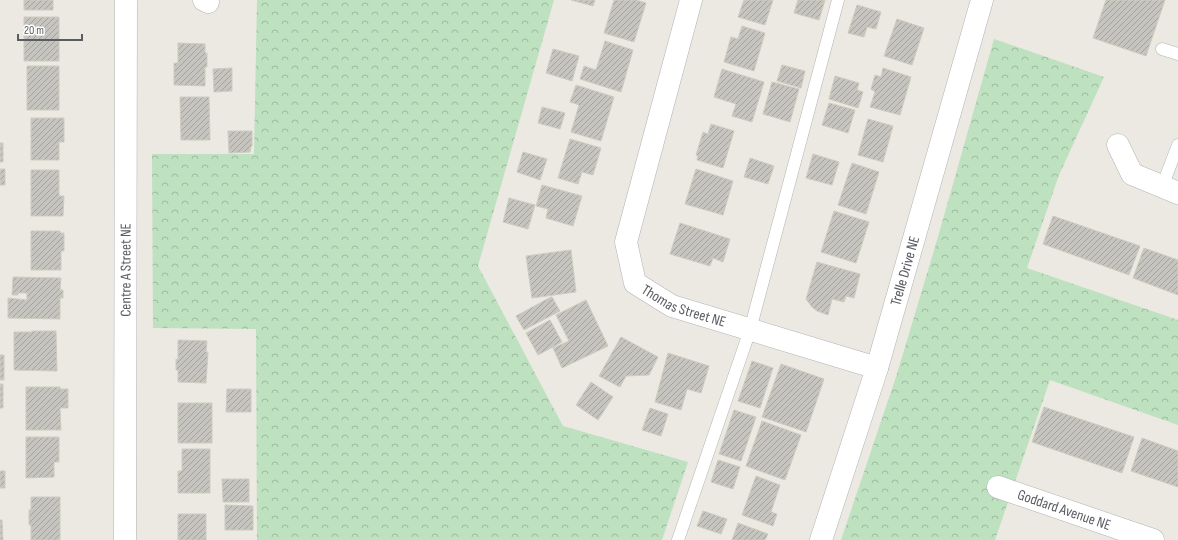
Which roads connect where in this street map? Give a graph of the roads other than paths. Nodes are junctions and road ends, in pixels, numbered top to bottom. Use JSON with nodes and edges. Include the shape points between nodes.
{"nodes":[{"id":1,"x":126,"y":0,"type":"edge"},
{"id":2,"x":691,"y":0,"type":"edge"},
{"id":3,"x":838,"y":0,"type":"edge"},
{"id":4,"x":982,"y":0,"type":"edge"},
{"id":5,"x":1162,"y":49,"type":"dead end"},
{"id":6,"x":1178,"y":54,"type":"edge"},
{"id":7,"x":1118,"y":145,"type":"dead end"},
{"id":8,"x":1178,"y":145,"type":"edge"},
{"id":9,"x":1170,"y":190,"type":"edge"},
{"id":10,"x":750,"y":330,"type":"junction"},
{"id":11,"x":877,"y":368,"type":"junction"},
{"id":12,"x":998,"y":487,"type":"dead end"},
{"id":13,"x":125,"y":540,"type":"edge"},
{"id":14,"x":678,"y":540,"type":"edge"},
{"id":15,"x":821,"y":540,"type":"edge"},
{"id":16,"x":1153,"y":540,"type":"edge"}],
"edges":[{"from":1,"to":13,"type":"street","name":"Centre A Street NE"},
{"from":2,"to":10,"type":"street","name":"Thomas Street NE","via":[[626,242],[635,283],[672,306]]},
{"from":3,"to":10,"type":"lane"},
{"from":4,"to":11,"type":"street","name":"Trelle Drive NE"},
{"from":5,"to":6,"type":"lane"},
{"from":7,"to":9,"type":"street","via":[[1132,174]]},
{"from":8,"to":9,"type":"lane"},
{"from":10,"to":11,"type":"street","name":"Thomas Street NE"},
{"from":10,"to":14,"type":"lane"},
{"from":11,"to":15,"type":"street","name":"Trelle Drive NE"},
{"from":12,"to":16,"type":"street","name":"Goddard Avenue NE"}]}
